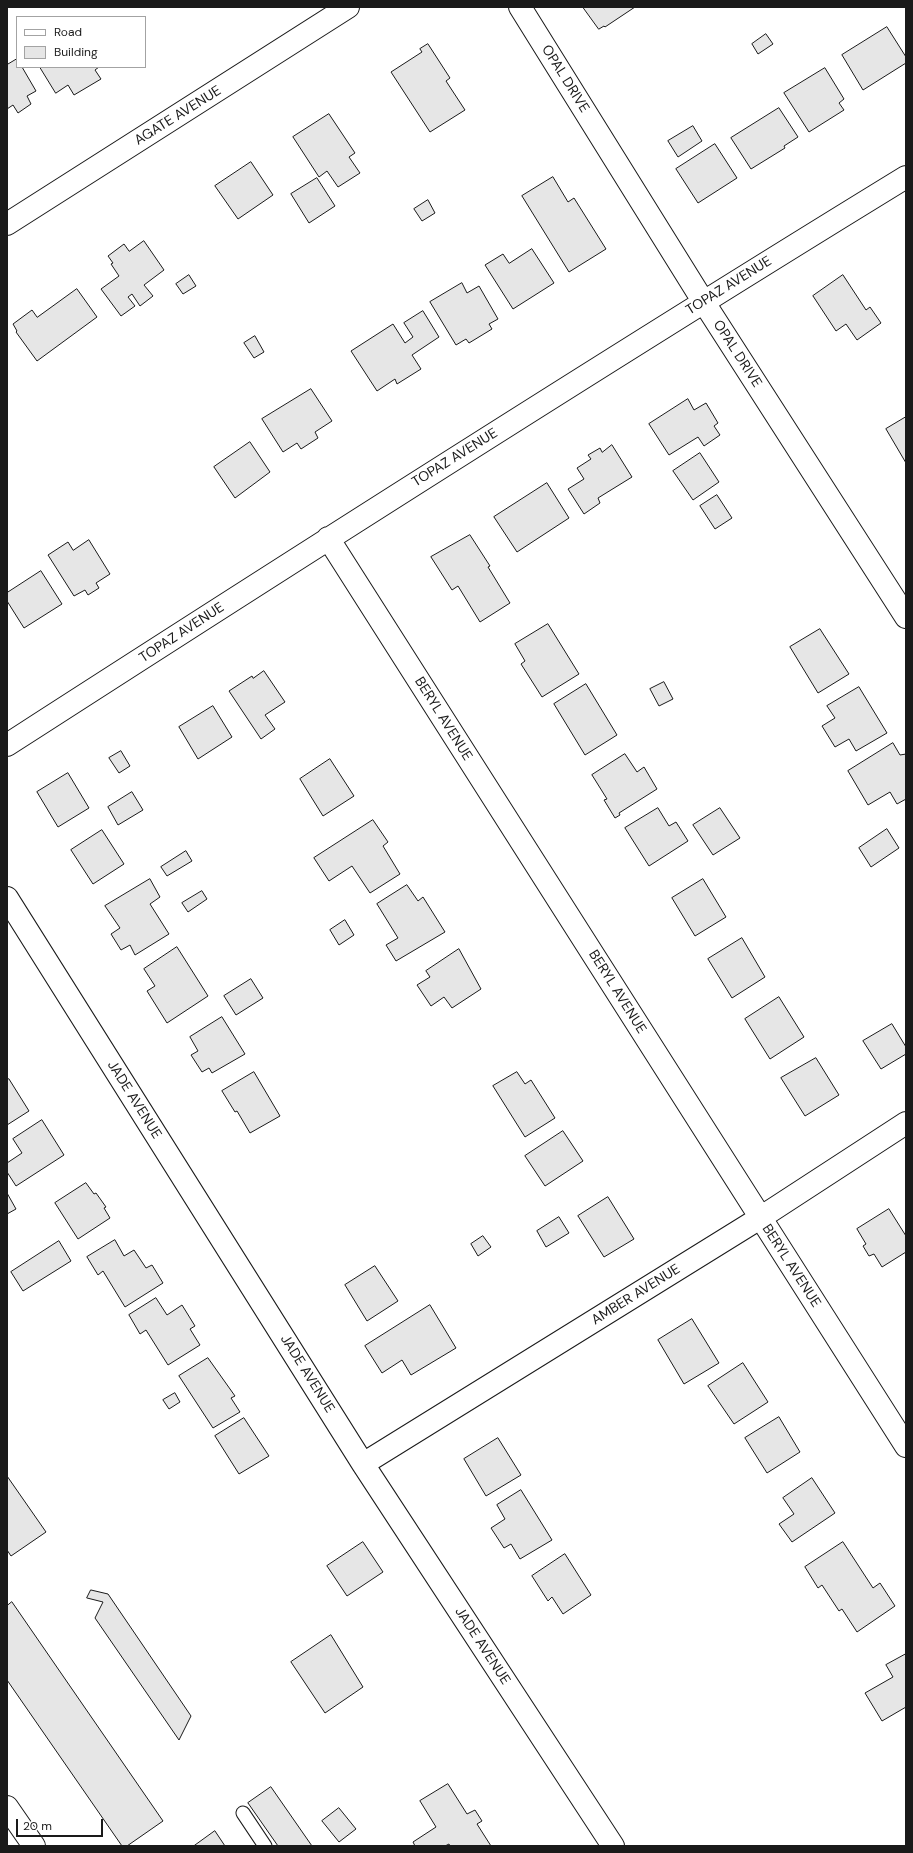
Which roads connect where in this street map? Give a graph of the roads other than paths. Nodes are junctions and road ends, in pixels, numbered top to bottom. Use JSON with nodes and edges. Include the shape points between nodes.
{"nodes":[{"id":1,"x":348,"y":7,"type":"edge"},
{"id":2,"x":520,"y":7,"type":"edge"},
{"id":3,"x":906,"y":177,"type":"edge"},
{"id":4,"x":7,"y":224,"type":"edge"},
{"id":5,"x":703,"y":301,"type":"junction"},
{"id":6,"x":328,"y":538,"type":"junction"},
{"id":7,"x":906,"y":617,"type":"edge"},
{"id":8,"x":7,"y":745,"type":"edge"},
{"id":9,"x":7,"y":898,"type":"edge"},
{"id":10,"x":906,"y":1123,"type":"edge"},
{"id":11,"x":760,"y":1218,"type":"junction"},
{"id":12,"x":906,"y":1446,"type":"edge"},
{"id":13,"x":363,"y":1464,"type":"junction"},
{"id":14,"x":7,"y":1807,"type":"edge"},
{"id":15,"x":243,"y":1813,"type":"dead end"},
{"id":16,"x":34,"y":1846,"type":"edge"},
{"id":17,"x":265,"y":1846,"type":"edge"},
{"id":18,"x":613,"y":1846,"type":"edge"}],
"edges":[{"from":1,"to":4,"type":"street","name":"AGATE AVENUE"},
{"from":2,"to":5,"type":"street","name":"OPAL DRIVE"},
{"from":3,"to":5,"type":"street","name":"TOPAZ AVENUE"},
{"from":5,"to":6,"type":"street","name":"TOPAZ AVENUE"},
{"from":5,"to":7,"type":"street","name":"OPAL DRIVE"},
{"from":6,"to":8,"type":"street","name":"TOPAZ AVENUE"},
{"from":6,"to":11,"type":"street","name":"BERYL AVENUE"},
{"from":9,"to":13,"type":"street","name":"JADE AVENUE"},
{"from":10,"to":11,"type":"street","name":"AMBER AVENUE"},
{"from":11,"to":12,"type":"street","name":"BERYL AVENUE"},
{"from":11,"to":13,"type":"street","name":"AMBER AVENUE"},
{"from":13,"to":18,"type":"street","name":"JADE AVENUE"},
{"from":14,"to":16,"type":"street"},
{"from":15,"to":17,"type":"lane"}]}
